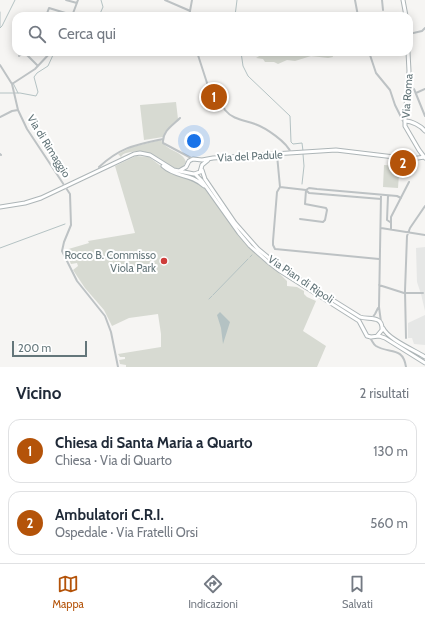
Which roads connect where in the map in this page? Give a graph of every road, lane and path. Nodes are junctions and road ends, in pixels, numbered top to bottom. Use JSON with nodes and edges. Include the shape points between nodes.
{"nodes":[{"id":1,"x":66,"y":0,"type":"edge"},
{"id":2,"x":78,"y":0,"type":"edge"},
{"id":3,"x":165,"y":0,"type":"edge"},
{"id":4,"x":192,"y":0,"type":"edge"},
{"id":5,"x":355,"y":0,"type":"edge"},
{"id":6,"x":382,"y":0,"type":"edge"},
{"id":7,"x":403,"y":0,"type":"edge"},
{"id":8,"x":77,"y":4,"type":"junction"},
{"id":9,"x":383,"y":10,"type":"dead end"},
{"id":10,"x":190,"y":11,"type":"joint"},
{"id":11,"x":48,"y":12,"type":"edge"},
{"id":12,"x":62,"y":12,"type":"edge"},
{"id":13,"x":73,"y":12,"type":"edge"},
{"id":14,"x":357,"y":12,"type":"edge"},
{"id":15,"x":405,"y":12,"type":"edge"},
{"id":16,"x":425,"y":28,"type":"edge"},
{"id":17,"x":413,"y":33,"type":"edge"},
{"id":18,"x":28,"y":56,"type":"edge"},
{"id":19,"x":47,"y":56,"type":"edge"},
{"id":20,"x":198,"y":56,"type":"edge"},
{"id":21,"x":370,"y":56,"type":"edge"},
{"id":22,"x":408,"y":56,"type":"edge"},
{"id":23,"x":0,"y":65,"type":"edge"},
{"id":24,"x":38,"y":66,"type":"junction"},
{"id":25,"x":12,"y":84,"type":"junction"},
{"id":26,"x":408,"y":85,"type":"junction"},
{"id":27,"x":425,"y":89,"type":"edge"},
{"id":28,"x":416,"y":94,"type":"junction"},
{"id":29,"x":18,"y":110,"type":"junction"},
{"id":30,"x":425,"y":116,"type":"edge"},
{"id":31,"x":0,"y":117,"type":"edge"},
{"id":32,"x":180,"y":118,"type":"dead end"},
{"id":33,"x":405,"y":121,"type":"junction"},
{"id":34,"x":424,"y":128,"type":"edge"},
{"id":35,"x":163,"y":139,"type":"junction"},
{"id":36,"x":180,"y":153,"type":"junction"},
{"id":37,"x":292,"y":154,"type":"junction"},
{"id":38,"x":277,"y":155,"type":"junction"},
{"id":39,"x":425,"y":157,"type":"edge"},
{"id":40,"x":192,"y":159,"type":"junction"},
{"id":41,"x":209,"y":159,"type":"junction"},
{"id":42,"x":199,"y":160,"type":"junction"},
{"id":43,"x":160,"y":161,"type":"junction"},
{"id":44,"x":188,"y":164,"type":"junction"},
{"id":45,"x":202,"y":165,"type":"junction"},
{"id":46,"x":99,"y":167,"type":"dead end"},
{"id":47,"x":202,"y":170,"type":"junction"},
{"id":48,"x":179,"y":171,"type":"junction"},
{"id":49,"x":190,"y":172,"type":"junction"},
{"id":50,"x":195,"y":174,"type":"junction"},
{"id":51,"x":409,"y":182,"type":"dead end"},
{"id":52,"x":66,"y":187,"type":"junction"},
{"id":53,"x":280,"y":187,"type":"junction"},
{"id":54,"x":208,"y":190,"type":"junction"},
{"id":55,"x":306,"y":190,"type":"junction"},
{"id":56,"x":350,"y":194,"type":"junction"},
{"id":57,"x":381,"y":195,"type":"junction"},
{"id":58,"x":388,"y":196,"type":"junction"},
{"id":59,"x":400,"y":198,"type":"junction"},
{"id":60,"x":381,"y":199,"type":"junction"},
{"id":61,"x":425,"y":206,"type":"edge"},
{"id":62,"x":0,"y":207,"type":"edge"},
{"id":63,"x":300,"y":219,"type":"dead end"},
{"id":64,"x":390,"y":222,"type":"junction"},
{"id":65,"x":380,"y":228,"type":"junction"},
{"id":66,"x":391,"y":229,"type":"junction"},
{"id":67,"x":408,"y":232,"type":"junction"},
{"id":68,"x":425,"y":235,"type":"edge"},
{"id":69,"x":380,"y":259,"type":"junction"},
{"id":70,"x":379,"y":285,"type":"junction"},
{"id":71,"x":406,"y":293,"type":"junction"},
{"id":72,"x":423,"y":293,"type":"dead end"},
{"id":73,"x":379,"y":307,"type":"junction"},
{"id":74,"x":370,"y":319,"type":"junction"},
{"id":75,"x":382,"y":326,"type":"junction"},
{"id":76,"x":363,"y":327,"type":"junction"},
{"id":77,"x":369,"y":337,"type":"junction"},
{"id":78,"x":377,"y":337,"type":"junction"},
{"id":79,"x":406,"y":338,"type":"dead end"},
{"id":80,"x":374,"y":343,"type":"junction"},
{"id":81,"x":425,"y":357,"type":"edge"},
{"id":82,"x":425,"y":363,"type":"edge"},
{"id":83,"x":118,"y":367,"type":"edge"},
{"id":84,"x":406,"y":367,"type":"edge"}],
"edges":[{"from":1,"to":8,"type":"street"},
{"from":2,"to":8,"type":"street"},
{"from":3,"to":10,"type":"street"},
{"from":4,"to":10,"type":"street"},
{"from":5,"to":14,"type":"street"},
{"from":6,"to":9,"type":"street"},
{"from":7,"to":15,"type":"main road"},
{"from":8,"to":13,"type":"street"},
{"from":11,"to":12,"type":"street","via":[[49,8]]},
{"from":16,"to":17,"type":"street"},
{"from":18,"to":24,"type":"street"},
{"from":19,"to":24,"type":"street"},
{"from":20,"to":37,"type":"street","via":[[210,91],[221,92],[228,114],[263,128],[287,146]]},
{"from":21,"to":33,"type":"street","via":[[376,73],[390,90],[400,116]]},
{"from":22,"to":26,"type":"main road","name":"Via Roma"},
{"from":23,"to":25,"type":"street"},
{"from":24,"to":25,"type":"street"},
{"from":25,"to":29,"type":"street"},
{"from":26,"to":28,"type":"street","via":[[413,86]]},
{"from":26,"to":33,"type":"main road","name":"Via Roma"},
{"from":27,"to":28,"type":"street"},
{"from":28,"to":30,"type":"street"},
{"from":29,"to":31,"type":"street","name":"Via di Rimaggio"},
{"from":29,"to":52,"type":"street","name":"Via di Rimaggio","via":[[27,129]]},
{"from":32,"to":35,"type":"street","via":[[165,132]]},
{"from":33,"to":34,"type":"main road"},
{"from":33,"to":39,"type":"main road","name":"Via Roma","via":[[407,131]]},
{"from":35,"to":36,"type":"street","name":"Via del Padule","via":[[164,144]]},
{"from":35,"to":46,"type":"street","via":[[131,146],[112,156]]},
{"from":36,"to":40,"type":"street","name":"Via del Padule"},
{"from":36,"to":44,"type":"street","name":"Via del Padule"},
{"from":37,"to":38,"type":"main road","name":"Via del Padule"},
{"from":37,"to":39,"type":"main road","name":"Via del Padule","via":[[336,150],[411,158]]},
{"from":38,"to":41,"type":"main road","name":"Via del Padule"},
{"from":38,"to":53,"type":"street"},
{"from":40,"to":42,"type":"main road","name":"Via del Padule"},
{"from":40,"to":44,"type":"main road"},
{"from":41,"to":42,"type":"main road","name":"Via del Padule"},
{"from":41,"to":45,"type":"main road","name":"Via del Padule"},
{"from":42,"to":45,"type":"main road","name":"Via del Padule"},
{"from":43,"to":48,"type":"main road"},
{"from":43,"to":52,"type":"main road","via":[[148,155],[134,154]]},
{"from":43,"to":54,"type":"main road","name":"Via Pian di Ripoli","via":[[170,171],[194,178]]},
{"from":44,"to":48,"type":"main road"},
{"from":44,"to":49,"type":"main road","name":"Via del Padule"},
{"from":45,"to":47,"type":"main road","name":"Via del Padule"},
{"from":47,"to":50,"type":"main road"},
{"from":47,"to":74,"type":"main road","name":"Via Pian di Ripoli","via":[[206,181],[238,226],[263,254],[360,318]]},
{"from":48,"to":49,"type":"main road"},
{"from":49,"to":50,"type":"main road"},
{"from":50,"to":54,"type":"main road","name":"Via Pian di Ripoli"},
{"from":51,"to":59,"type":"street"},
{"from":52,"to":62,"type":"main road","via":[[33,201]]},
{"from":52,"to":83,"type":"street","via":[[70,195],[71,225],[62,251],[77,281],[105,316]]},
{"from":53,"to":55,"type":"street"},
{"from":53,"to":69,"type":"street","via":[[276,198],[273,241],[275,249]]},
{"from":54,"to":76,"type":"main road","name":"Via Pian di Ripoli","via":[[233,226],[256,252],[279,270],[359,321]]},
{"from":55,"to":56,"type":"street","via":[[309,188]]},
{"from":55,"to":56,"type":"street","via":[[308,193]]},
{"from":55,"to":63,"type":"street","via":[[305,204],[326,208],[326,219],[323,222]]},
{"from":56,"to":57,"type":"street"},
{"from":56,"to":60,"type":"street"},
{"from":57,"to":58,"type":"street"},
{"from":57,"to":60,"type":"street"},
{"from":58,"to":59,"type":"street"},
{"from":58,"to":64,"type":"street","via":[[387,220]]},
{"from":59,"to":64,"type":"street"},
{"from":60,"to":65,"type":"street"},
{"from":61,"to":67,"type":"street"},
{"from":64,"to":66,"type":"street"},
{"from":65,"to":66,"type":"street"},
{"from":65,"to":69,"type":"street"},
{"from":66,"to":67,"type":"street"},
{"from":67,"to":68,"type":"street"},
{"from":67,"to":71,"type":"street"},
{"from":69,"to":70,"type":"street"},
{"from":70,"to":71,"type":"street"},
{"from":70,"to":73,"type":"street"},
{"from":71,"to":72,"type":"street"},
{"from":71,"to":79,"type":"street"},
{"from":73,"to":74,"type":"street"},
{"from":73,"to":75,"type":"street"},
{"from":74,"to":75,"type":"main road","name":"Via Pian di Ripoli","via":[[377,319]]},
{"from":74,"to":76,"type":"main road"},
{"from":75,"to":78,"type":"main road"},
{"from":75,"to":81,"type":"main road","name":"Via Pian di Ripoli","via":[[390,336]]},
{"from":76,"to":77,"type":"main road","name":"Via Pian di Ripoli"},
{"from":77,"to":78,"type":"main road"},
{"from":77,"to":80,"type":"street"},
{"from":78,"to":80,"type":"street"},
{"from":78,"to":82,"type":"main road","via":[[389,340]]},
{"from":80,"to":84,"type":"street","via":[[400,354],[405,360]]}]}
